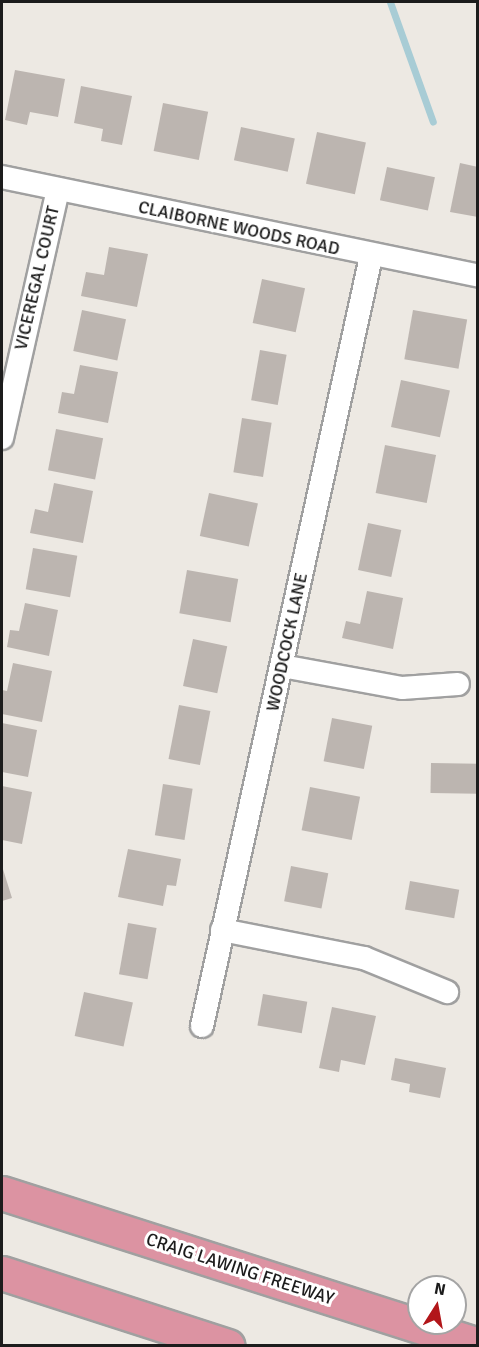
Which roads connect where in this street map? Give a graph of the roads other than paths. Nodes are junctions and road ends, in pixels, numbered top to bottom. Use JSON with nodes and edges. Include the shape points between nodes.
{"nodes":[{"id":1,"x":2,"y":177,"type":"edge"},
{"id":2,"x":58,"y":189,"type":"junction"},
{"id":3,"x":371,"y":257,"type":"junction"},
{"id":4,"x":477,"y":276,"type":"edge"},
{"id":5,"x":2,"y":438,"type":"edge"},
{"id":6,"x":282,"y":666,"type":"junction"},
{"id":7,"x":458,"y":684,"type":"dead end"},
{"id":8,"x":222,"y":930,"type":"junction"},
{"id":9,"x":447,"y":992,"type":"dead end"},
{"id":10,"x":202,"y":1026,"type":"dead end"},
{"id":11,"x":2,"y":1193,"type":"edge"},
{"id":12,"x":2,"y":1272,"type":"edge"},
{"id":13,"x":477,"y":1345,"type":"edge"},
{"id":14,"x":228,"y":1346,"type":"edge"}],
"edges":[{"from":1,"to":2,"type":"street","name":"CLAIBORNE WOODS ROAD"},
{"from":2,"to":3,"type":"street","name":"CLAIBORNE WOODS ROAD"},
{"from":2,"to":5,"type":"street","name":"VICEREGAL COURT"},
{"from":3,"to":4,"type":"street","name":"CLAIBORNE WOODS ROAD"},
{"from":3,"to":6,"type":"street","name":"WOODCOCK LANE"},
{"from":6,"to":7,"type":"street","via":[[402,688]]},
{"from":6,"to":8,"type":"street","name":"WOODCOCK LANE"},
{"from":8,"to":9,"type":"street","via":[[364,958]]},
{"from":8,"to":10,"type":"street","name":"WOODCOCK LANE"},
{"from":11,"to":13,"type":"highway","name":"CRAIG LAWING FREEWAY"},
{"from":12,"to":14,"type":"highway"}]}
